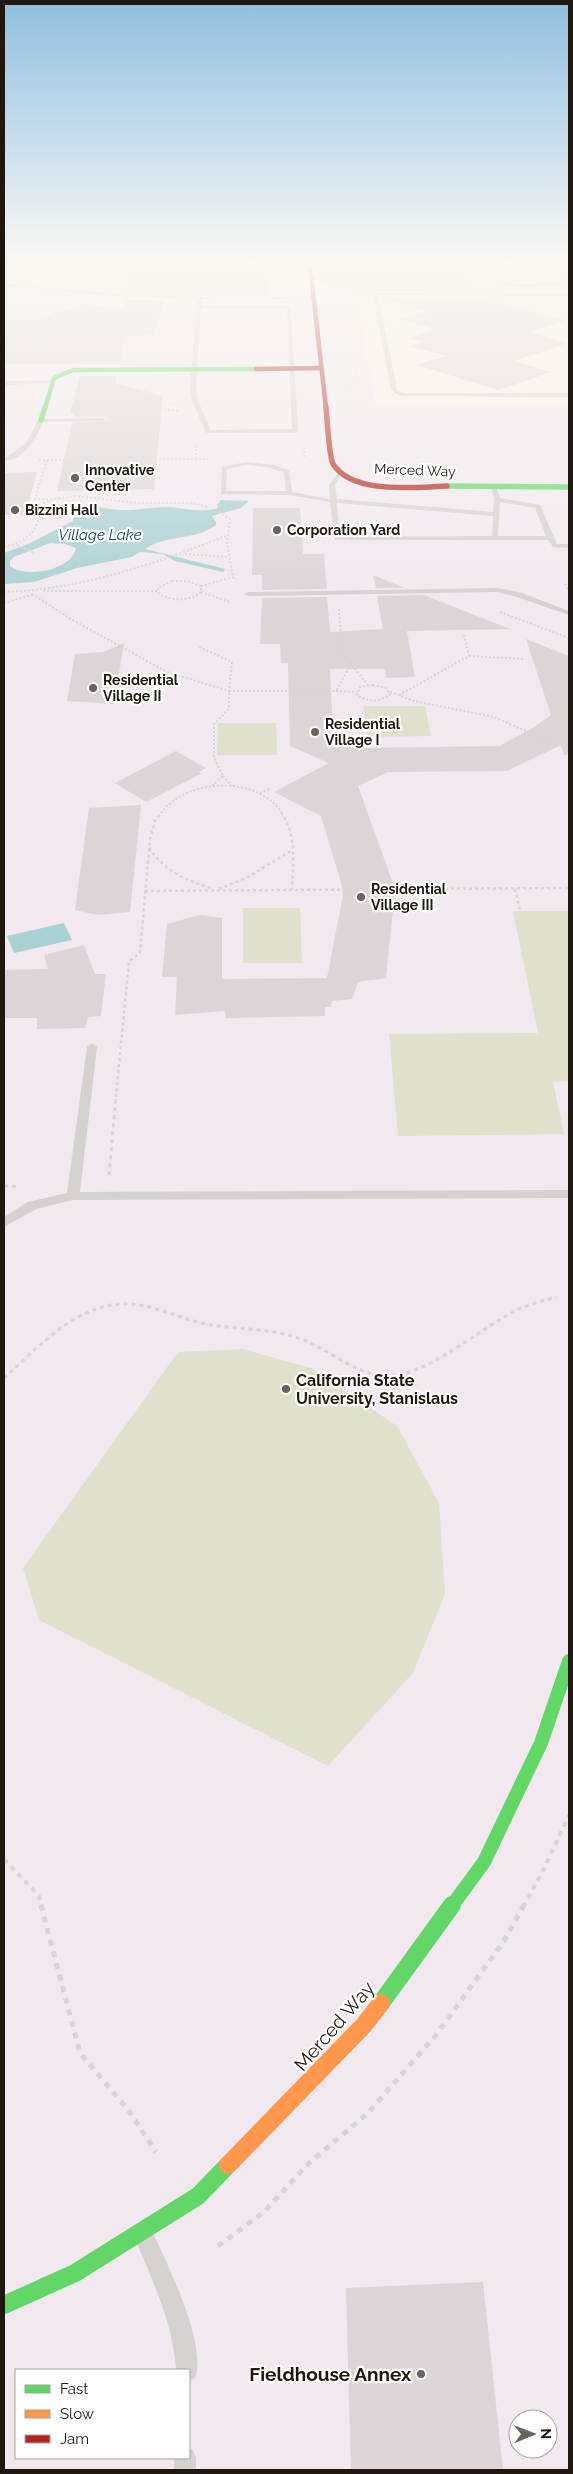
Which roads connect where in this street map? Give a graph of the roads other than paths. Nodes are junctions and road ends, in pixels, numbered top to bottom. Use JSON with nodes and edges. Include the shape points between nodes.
{"nodes":[{"id":1,"x":194,"y":380,"type":"edge"},
{"id":2,"x":293,"y":380,"type":"edge"},
{"id":3,"x":322,"y":380,"type":"edge"},
{"id":4,"x":392,"y":380,"type":"edge"},
{"id":5,"x":52,"y":382,"type":"joint"},
{"id":6,"x":4,"y":383,"type":"edge"},
{"id":7,"x":569,"y":395,"type":"edge"},
{"id":8,"x":41,"y":420,"type":"junction"},
{"id":9,"x":104,"y":420,"type":"dead end"},
{"id":10,"x":6,"y":460,"type":"road end"},
{"id":11,"x":340,"y":474,"type":"junction"},
{"id":12,"x":494,"y":487,"type":"junction"},
{"id":13,"x":569,"y":487,"type":"edge"},
{"id":14,"x":289,"y":493,"type":"junction"},
{"id":15,"x":497,"y":500,"type":"junction"},
{"id":16,"x":333,"y":501,"type":"junction"},
{"id":17,"x":496,"y":514,"type":"junction"},
{"id":18,"x":495,"y":538,"type":"junction"},
{"id":19,"x":550,"y":538,"type":"junction"},
{"id":20,"x":569,"y":546,"type":"edge"},
{"id":21,"x":248,"y":594,"type":"dead end"},
{"id":22,"x":569,"y":613,"type":"edge"},
{"id":23,"x":92,"y":1047,"type":"dead end"},
{"id":24,"x":569,"y":1194,"type":"edge"},
{"id":25,"x":74,"y":1196,"type":"junction"},
{"id":26,"x":4,"y":1223,"type":"edge"},
{"id":27,"x":569,"y":1662,"type":"edge"},
{"id":28,"x":142,"y":2231,"type":"junction"},
{"id":29,"x":4,"y":2305,"type":"edge"},
{"id":30,"x":187,"y":2369,"type":"edge"}],
"edges":[{"from":1,"to":2,"type":"lane","via":[[193,394],[208,432],[295,431]]},
{"from":3,"to":11,"type":"street","via":[[332,463]]},
{"from":4,"to":7,"type":"lane","via":[[394,390],[402,395]]},
{"from":5,"to":6,"type":"lane"},
{"from":5,"to":8,"type":"street"},
{"from":8,"to":9,"type":"lane"},
{"from":8,"to":10,"type":"lane","via":[[38,432],[27,448]]},
{"from":11,"to":12,"type":"street","name":"Merced Way","via":[[384,486]]},
{"from":11,"to":16,"type":"lane","via":[[332,485]]},
{"from":12,"to":13,"type":"street","name":"Merced Way"},
{"from":12,"to":15,"type":"lane"},
{"from":14,"to":14,"type":"lane","via":[[287,471],[279,467],[234,465],[224,468],[223,493]]},
{"from":14,"to":16,"type":"lane"},
{"from":15,"to":17,"type":"lane"},
{"from":15,"to":19,"type":"lane","via":[[538,506]]},
{"from":16,"to":17,"type":"lane"},
{"from":16,"to":18,"type":"lane","via":[[337,539]]},
{"from":17,"to":18,"type":"lane"},
{"from":18,"to":19,"type":"lane"},
{"from":19,"to":20,"type":"lane","via":[[555,546]]},
{"from":21,"to":22,"type":"lane","via":[[497,590],[519,594]]},
{"from":23,"to":25,"type":"lane"},
{"from":24,"to":25,"type":"lane"},
{"from":25,"to":26,"type":"lane","via":[[32,1205]]},
{"from":27,"to":28,"type":"street","name":"Merced Way","via":[[541,1743],[484,1862],[364,2025],[198,2196]]},
{"from":28,"to":29,"type":"street","name":"Merced Way","via":[[75,2273]]},
{"from":28,"to":30,"type":"lane","via":[[167,2288],[187,2355]]}]}
